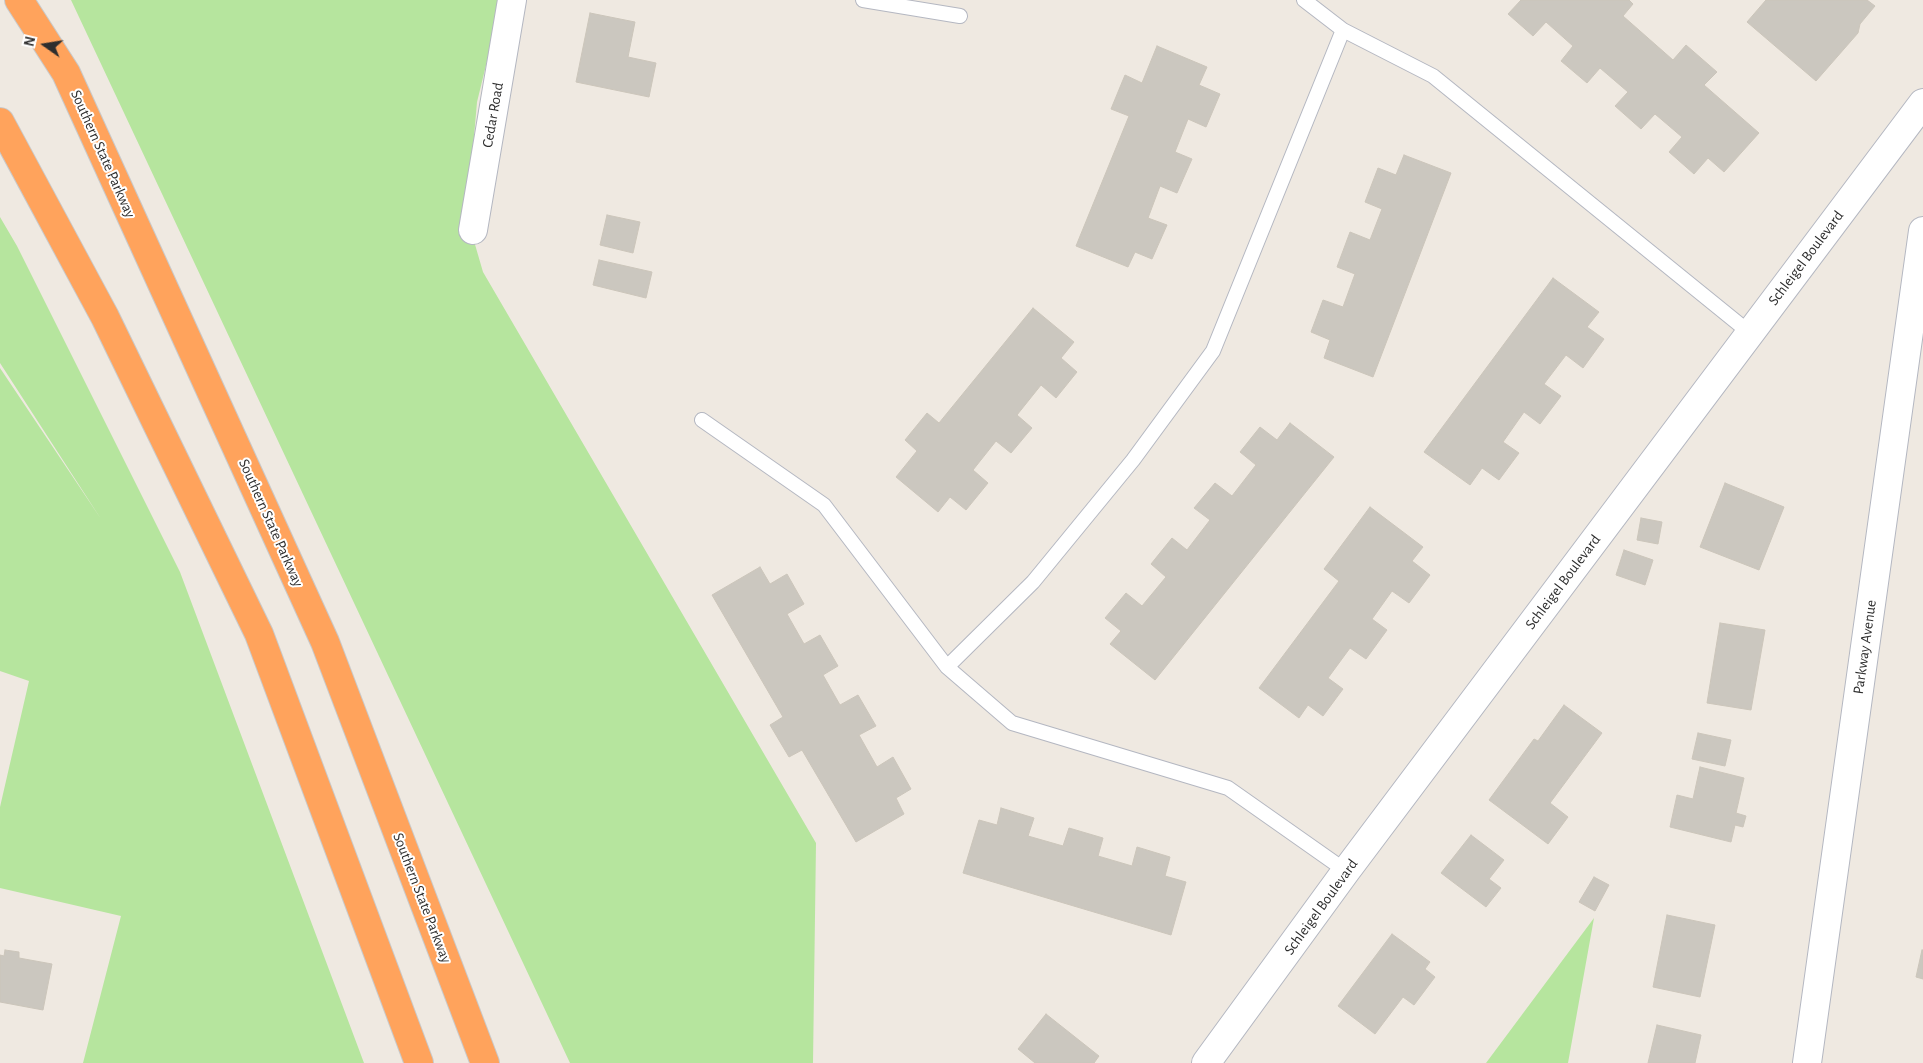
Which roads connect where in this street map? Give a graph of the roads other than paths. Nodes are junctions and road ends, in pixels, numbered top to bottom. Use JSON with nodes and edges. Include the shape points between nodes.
{"nodes":[{"id":1,"x":19,"y":0,"type":"edge"},
{"id":2,"x":512,"y":0,"type":"edge"},
{"id":3,"x":863,"y":0,"type":"edge"},
{"id":4,"x":1304,"y":0,"type":"edge"},
{"id":5,"x":960,"y":16,"type":"dead end"},
{"id":6,"x":1343,"y":30,"type":"junction"},
{"id":7,"x":1923,"y":103,"type":"edge"},
{"id":8,"x":0,"y":122,"type":"edge"},
{"id":9,"x":473,"y":230,"type":"dead end"},
{"id":10,"x":1923,"y":231,"type":"edge"},
{"id":11,"x":1750,"y":333,"type":"junction"},
{"id":12,"x":702,"y":420,"type":"dead end"},
{"id":13,"x":947,"y":667,"type":"junction"},
{"id":14,"x":1346,"y":871,"type":"junction"},
{"id":15,"x":419,"y":1063,"type":"edge"},
{"id":16,"x":485,"y":1063,"type":"edge"},
{"id":17,"x":1206,"y":1063,"type":"edge"},
{"id":18,"x":1807,"y":1063,"type":"edge"}],
"edges":[{"from":1,"to":16,"type":"highway","name":"Southern State Parkway","via":[[66,73],[325,642]]},
{"from":2,"to":9,"type":"street","name":"Cedar Road"},
{"from":3,"to":5,"type":"lane"},
{"from":4,"to":6,"type":"lane"},
{"from":6,"to":11,"type":"lane","via":[[1433,76]]},
{"from":6,"to":13,"type":"lane","via":[[1213,351],[1133,460],[1033,582]]},
{"from":7,"to":11,"type":"street","name":"Schleigel Boulevard"},
{"from":8,"to":15,"type":"highway","via":[[105,317],[260,634]]},
{"from":10,"to":18,"type":"street","name":"Parkway Avenue"},
{"from":11,"to":14,"type":"street","name":"Schleigel Boulevard"},
{"from":12,"to":13,"type":"lane","via":[[824,504]]},
{"from":13,"to":14,"type":"lane","via":[[1012,723],[1228,788]]},
{"from":14,"to":17,"type":"street","name":"Schleigel Boulevard"}]}
